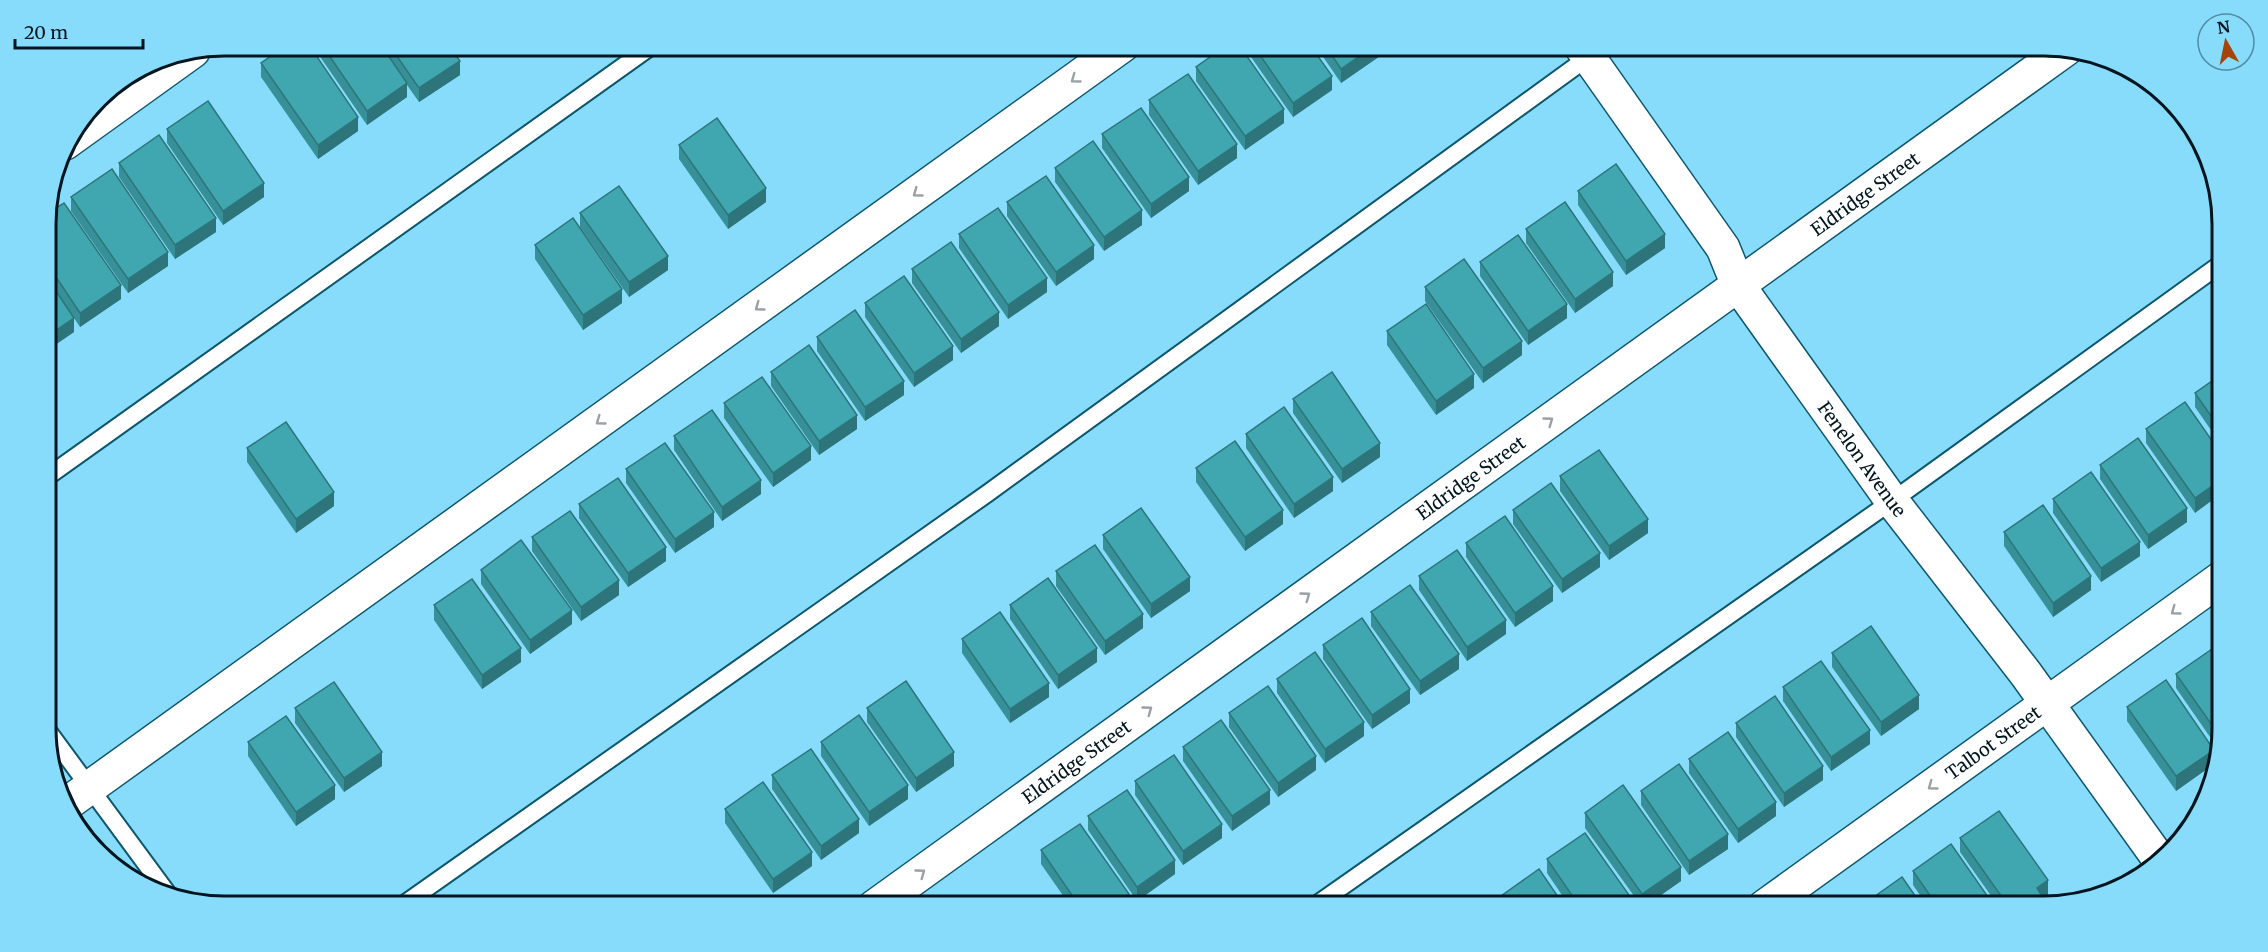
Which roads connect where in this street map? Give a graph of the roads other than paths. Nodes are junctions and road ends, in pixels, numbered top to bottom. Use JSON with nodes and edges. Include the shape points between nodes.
{"nodes":[{"id":1,"x":638,"y":56,"type":"edge"},
{"id":2,"x":1108,"y":56,"type":"edge"},
{"id":3,"x":1581,"y":56,"type":"edge"},
{"id":4,"x":1596,"y":56,"type":"edge"},
{"id":5,"x":2056,"y":56,"type":"edge"},
{"id":6,"x":178,"y":62,"type":"edge"},
{"id":7,"x":85,"y":129,"type":"edge"},
{"id":8,"x":2212,"y":270,"type":"edge"},
{"id":9,"x":1738,"y":285,"type":"junction"},
{"id":10,"x":56,"y":471,"type":"edge"},
{"id":11,"x":1892,"y":501,"type":"junction"},
{"id":12,"x":2212,"y":585,"type":"edge"},
{"id":13,"x":2047,"y":704,"type":"junction"},
{"id":14,"x":58,"y":751,"type":"edge"},
{"id":15,"x":79,"y":796,"type":"edge"},
{"id":16,"x":2155,"y":854,"type":"edge"},
{"id":17,"x":157,"y":882,"type":"edge"},
{"id":18,"x":416,"y":896,"type":"edge"},
{"id":19,"x":889,"y":896,"type":"edge"},
{"id":20,"x":1330,"y":896,"type":"edge"},
{"id":21,"x":1779,"y":896,"type":"edge"}],
"edges":[{"from":1,"to":10,"type":"lane"},
{"from":2,"to":15,"type":"street","one_way":true},
{"from":3,"to":18,"type":"lane","via":[[988,493]]},
{"from":4,"to":9,"type":"street","name":"Fenelon Avenue","via":[[1723,248]]},
{"from":5,"to":9,"type":"street","name":"Eldridge Street"},
{"from":6,"to":7,"type":"street"},
{"from":8,"to":11,"type":"lane"},
{"from":9,"to":11,"type":"street","name":"Fenelon Avenue"},
{"from":19,"to":9,"type":"street","name":"Eldridge Street","one_way":true},
{"from":11,"to":13,"type":"street","name":"Fenelon Avenue"},
{"from":11,"to":20,"type":"lane"},
{"from":12,"to":13,"type":"street","name":"Talbot Street","one_way":true},
{"from":13,"to":16,"type":"street","name":"Fenelon Avenue"},
{"from":13,"to":21,"type":"street","name":"Talbot Street","one_way":true},
{"from":14,"to":15,"type":"lane"},
{"from":15,"to":17,"type":"lane"}]}
